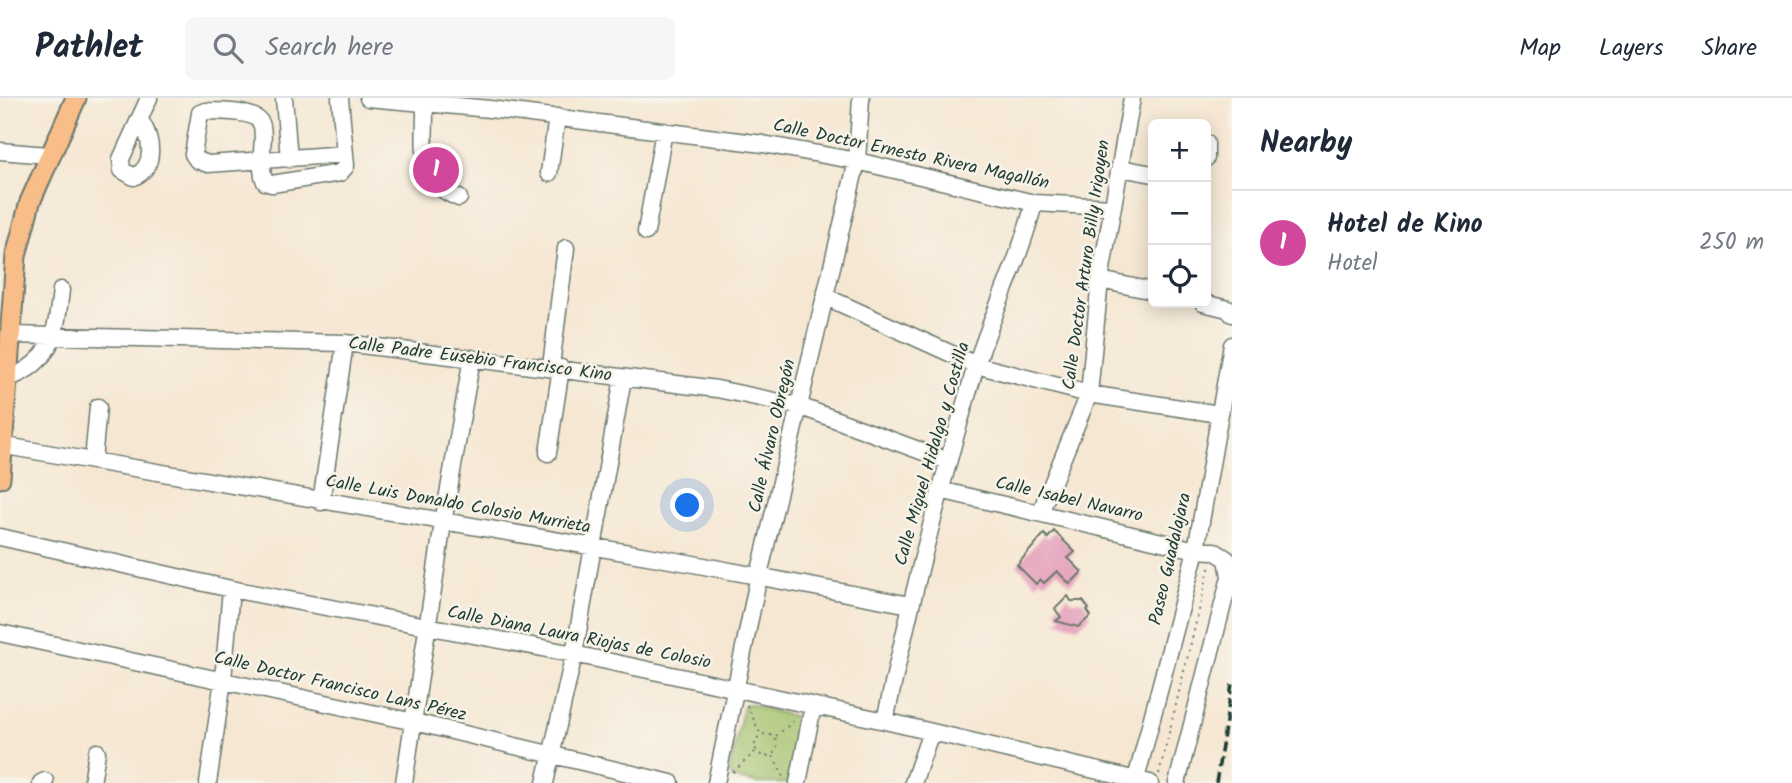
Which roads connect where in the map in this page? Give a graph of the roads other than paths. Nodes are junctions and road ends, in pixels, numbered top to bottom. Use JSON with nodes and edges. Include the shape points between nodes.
{"nodes":[{"id":1,"x":76,"y":98,"type":"edge"},
{"id":2,"x":149,"y":98,"type":"edge"},
{"id":3,"x":284,"y":98,"type":"edge"},
{"id":4,"x":340,"y":98,"type":"edge"},
{"id":5,"x":368,"y":98,"type":"edge"},
{"id":6,"x":861,"y":98,"type":"edge"},
{"id":7,"x":1132,"y":98,"type":"edge"},
{"id":8,"x":425,"y":102,"type":"junction"},
{"id":9,"x":490,"y":103,"type":"edge"},
{"id":10,"x":557,"y":117,"type":"junction"},
{"id":11,"x":141,"y":120,"type":"dead end"},
{"id":12,"x":664,"y":131,"type":"junction"},
{"id":13,"x":0,"y":151,"type":"edge"},
{"id":14,"x":345,"y":154,"type":"junction"},
{"id":15,"x":48,"y":155,"type":"junction"},
{"id":16,"x":289,"y":159,"type":"junction"},
{"id":17,"x":857,"y":161,"type":"junction"},
{"id":18,"x":262,"y":163,"type":"junction"},
{"id":19,"x":1119,"y":168,"type":"junction"},
{"id":20,"x":549,"y":173,"type":"dead end"},
{"id":21,"x":1148,"y":173,"type":"edge"},
{"id":22,"x":459,"y":198,"type":"dead end"},
{"id":23,"x":1034,"y":203,"type":"junction"},
{"id":24,"x":1112,"y":207,"type":"junction"},
{"id":25,"x":646,"y":232,"type":"dead end"},
{"id":26,"x":566,"y":248,"type":"dead end"},
{"id":27,"x":1100,"y":279,"type":"junction"},
{"id":28,"x":61,"y":290,"type":"dead end"},
{"id":29,"x":1148,"y":291,"type":"edge"},
{"id":30,"x":826,"y":298,"type":"junction"},
{"id":31,"x":1211,"y":305,"type":"edge"},
{"id":32,"x":1232,"y":314,"type":"edge"},
{"id":33,"x":5,"y":335,"type":"edge"},
{"id":34,"x":55,"y":336,"type":"junction"},
{"id":35,"x":345,"y":343,"type":"junction"},
{"id":36,"x":1232,"y":345,"type":"edge"},
{"id":37,"x":472,"y":358,"type":"junction"},
{"id":38,"x":976,"y":365,"type":"junction"},
{"id":39,"x":556,"y":367,"type":"junction"},
{"id":40,"x":9,"y":378,"type":"junction"},
{"id":41,"x":623,"y":378,"type":"junction"},
{"id":42,"x":1089,"y":394,"type":"junction"},
{"id":43,"x":98,"y":407,"type":"dead end"},
{"id":44,"x":799,"y":407,"type":"junction"},
{"id":45,"x":1219,"y":414,"type":"junction"},
{"id":46,"x":1,"y":445,"type":"edge"},
{"id":47,"x":548,"y":453,"type":"dead end"},
{"id":48,"x":93,"y":461,"type":"junction"},
{"id":49,"x":948,"y":461,"type":"junction"},
{"id":50,"x":0,"y":478,"type":"edge"},
{"id":51,"x":940,"y":490,"type":"junction"},
{"id":52,"x":321,"y":502,"type":"junction"},
{"id":53,"x":1040,"y":513,"type":"junction"},
{"id":54,"x":443,"y":523,"type":"junction"},
{"id":55,"x":0,"y":537,"type":"edge"},
{"id":56,"x":590,"y":547,"type":"junction"},
{"id":57,"x":1196,"y":550,"type":"junction"},
{"id":58,"x":759,"y":575,"type":"junction"},
{"id":59,"x":231,"y":589,"type":"junction"},
{"id":60,"x":910,"y":605,"type":"junction"},
{"id":61,"x":426,"y":627,"type":"junction"},
{"id":62,"x":0,"y":633,"type":"edge"},
{"id":63,"x":574,"y":654,"type":"junction"},
{"id":64,"x":223,"y":680,"type":"junction"},
{"id":65,"x":736,"y":690,"type":"junction"},
{"id":66,"x":813,"y":706,"type":"junction"},
{"id":67,"x":885,"y":721,"type":"junction"},
{"id":68,"x":414,"y":722,"type":"junction"},
{"id":69,"x":931,"y":732,"type":"junction"},
{"id":70,"x":97,"y":752,"type":"dead end"},
{"id":71,"x":550,"y":755,"type":"junction"},
{"id":72,"x":1143,"y":781,"type":"edge"},
{"id":73,"x":92,"y":783,"type":"edge"},
{"id":74,"x":208,"y":783,"type":"edge"},
{"id":75,"x":404,"y":783,"type":"edge"},
{"id":76,"x":545,"y":783,"type":"edge"},
{"id":77,"x":671,"y":783,"type":"edge"},
{"id":78,"x":716,"y":783,"type":"edge"},
{"id":79,"x":797,"y":783,"type":"edge"},
{"id":80,"x":913,"y":783,"type":"edge"},
{"id":81,"x":1177,"y":783,"type":"edge"}],
"edges":[{"from":1,"to":15,"type":"main road"},
{"from":2,"to":11,"type":"street"},
{"from":3,"to":16,"type":"street"},
{"from":4,"to":14,"type":"street"},
{"from":5,"to":8,"type":"street","name":"Calle Doctor Ernesto Rivera Magallón"},
{"from":6,"to":17,"type":"street","name":"Calle Álvaro Obregón"},
{"from":7,"to":19,"type":"street","name":"Calle Doctor Arturo Billy Irigoyen"},
{"from":8,"to":9,"type":"street","name":"Calle Doctor Ernesto Rivera Magallón"},
{"from":8,"to":22,"type":"street","via":[[430,178],[445,193]]},
{"from":9,"to":10,"type":"street","name":"Calle Doctor Ernesto Rivera Magallón"},
{"from":10,"to":12,"type":"street","name":"Calle Doctor Ernesto Rivera Magallón"},
{"from":10,"to":20,"type":"street"},
{"from":12,"to":17,"type":"street","name":"Calle Doctor Ernesto Rivera Magallón"},
{"from":12,"to":25,"type":"street"},
{"from":13,"to":15,"type":"street"},
{"from":14,"to":16,"type":"street"},
{"from":14,"to":18,"type":"street","via":[[341,173],[272,184],[261,174]]},
{"from":15,"to":33,"type":"main road","via":[[16,256]]},
{"from":16,"to":18,"type":"street"},
{"from":17,"to":23,"type":"street","name":"Calle Doctor Ernesto Rivera Magallón"},
{"from":17,"to":30,"type":"street","name":"Calle Álvaro Obregón"},
{"from":18,"to":18,"type":"street","via":[[259,119],[200,113],[193,154],[197,160]]},
{"from":19,"to":21,"type":"street"},
{"from":19,"to":24,"type":"street","name":"Calle Doctor Arturo Billy Irigoyen"},
{"from":23,"to":24,"type":"street","name":"Calle Doctor Ernesto Rivera Magallón"},
{"from":23,"to":38,"type":"street","name":"Calle Miguel Hidalgo y Costilla"},
{"from":24,"to":27,"type":"street","name":"Calle Doctor Arturo Billy Irigoyen"},
{"from":26,"to":39,"type":"street"},
{"from":27,"to":29,"type":"street"},
{"from":27,"to":42,"type":"street","name":"Calle Doctor Arturo Billy Irigoyen"},
{"from":28,"to":34,"type":"street"},
{"from":30,"to":38,"type":"street"},
{"from":30,"to":44,"type":"street","name":"Calle Álvaro Obregón"},
{"from":31,"to":32,"type":"street"},
{"from":33,"to":34,"type":"street","name":"Calle Padre Eusebio Francisco Kino"},
{"from":33,"to":40,"type":"main road"},
{"from":34,"to":35,"type":"street","name":"Calle Padre Eusebio Francisco Kino"},
{"from":34,"to":40,"type":"street","via":[[41,357]]},
{"from":35,"to":37,"type":"street","name":"Calle Padre Eusebio Francisco Kino"},
{"from":35,"to":52,"type":"street"},
{"from":36,"to":45,"type":"street","name":"Paseo Guadalajara"},
{"from":37,"to":39,"type":"street","name":"Calle Padre Eusebio Francisco Kino"},
{"from":37,"to":54,"type":"street"},
{"from":38,"to":42,"type":"street"},
{"from":38,"to":49,"type":"street","name":"Calle Miguel Hidalgo y Costilla"},
{"from":39,"to":41,"type":"street","name":"Calle Padre Eusebio Francisco Kino"},
{"from":39,"to":47,"type":"street"},
{"from":40,"to":46,"type":"main road"},
{"from":41,"to":44,"type":"street","name":"Calle Padre Eusebio Francisco Kino","via":[[717,389]]},
{"from":41,"to":56,"type":"street"},
{"from":42,"to":45,"type":"street"},
{"from":42,"to":53,"type":"street","name":"Calle Doctor Arturo Billy Irigoyen"},
{"from":43,"to":48,"type":"street"},
{"from":44,"to":49,"type":"street","name":"Calle Padre Eusebio Francisco Kino"},
{"from":44,"to":58,"type":"street","name":"Calle Álvaro Obregón"},
{"from":45,"to":57,"type":"street","name":"Paseo Guadalajara"},
{"from":46,"to":48,"type":"street","name":"Calle Luis Donaldo Colosio Murrieta"},
{"from":46,"to":50,"type":"main road"},
{"from":48,"to":52,"type":"street","name":"Calle Luis Donaldo Colosio Murrieta"},
{"from":49,"to":51,"type":"street","name":"Calle Miguel Hidalgo y Costilla"},
{"from":51,"to":53,"type":"street","name":"Calle Isabel Navarro"},
{"from":51,"to":60,"type":"street","name":"Calle Miguel Hidalgo y Costilla"},
{"from":52,"to":54,"type":"street","name":"Calle Luis Donaldo Colosio Murrieta"},
{"from":53,"to":57,"type":"street","name":"Calle Isabel Navarro"},
{"from":54,"to":56,"type":"street","name":"Calle Luis Donaldo Colosio Murrieta"},
{"from":54,"to":61,"type":"street"},
{"from":55,"to":59,"type":"street","name":"Calle Diana Laura Riojas de Colosio"},
{"from":56,"to":58,"type":"street","name":"Calle Luis Donaldo Colosio Murrieta"},
{"from":56,"to":63,"type":"street"},
{"from":57,"to":72,"type":"street","name":"Paseo Guadalajara"},
{"from":57,"to":81,"type":"street","name":"Calle Isabel Navarro","via":[[1221,555],[1230,578]]},
{"from":58,"to":60,"type":"street","name":"Calle Luis Donaldo Colosio Murrieta"},
{"from":58,"to":65,"type":"street","name":"Calle Álvaro Obregón"},
{"from":59,"to":61,"type":"street","name":"Calle Diana Laura Riojas de Colosio"},
{"from":59,"to":64,"type":"street"},
{"from":60,"to":67,"type":"street","name":"Calle Miguel Hidalgo y Costilla"},
{"from":61,"to":63,"type":"street","name":"Calle Diana Laura Riojas de Colosio"},
{"from":61,"to":68,"type":"street"},
{"from":62,"to":64,"type":"street","name":"Calle Doctor Francisco Lans Pérez"},
{"from":63,"to":65,"type":"street","name":"Calle Diana Laura Riojas de Colosio"},
{"from":63,"to":71,"type":"street"},
{"from":64,"to":68,"type":"street","name":"Calle Doctor Francisco Lans Pérez"},
{"from":64,"to":74,"type":"street"},
{"from":65,"to":66,"type":"street","name":"Calle Diana Laura Riojas de Colosio"},
{"from":65,"to":78,"type":"street","name":"Calle Álvaro Obregón"},
{"from":66,"to":67,"type":"street","name":"Calle Diana Laura Riojas de Colosio"},
{"from":66,"to":79,"type":"street"},
{"from":67,"to":69,"type":"street","name":"Calle Diana Laura Riojas de Colosio"},
{"from":68,"to":71,"type":"street","name":"Calle Doctor Francisco Lans Pérez"},
{"from":68,"to":75,"type":"street"},
{"from":69,"to":72,"type":"street","name":"Calle Diana Laura Riojas de Colosio"},
{"from":69,"to":80,"type":"street"},
{"from":70,"to":73,"type":"street"},
{"from":71,"to":76,"type":"street"},
{"from":71,"to":77,"type":"street","name":"Calle Doctor Francisco Lans Pérez"}]}
